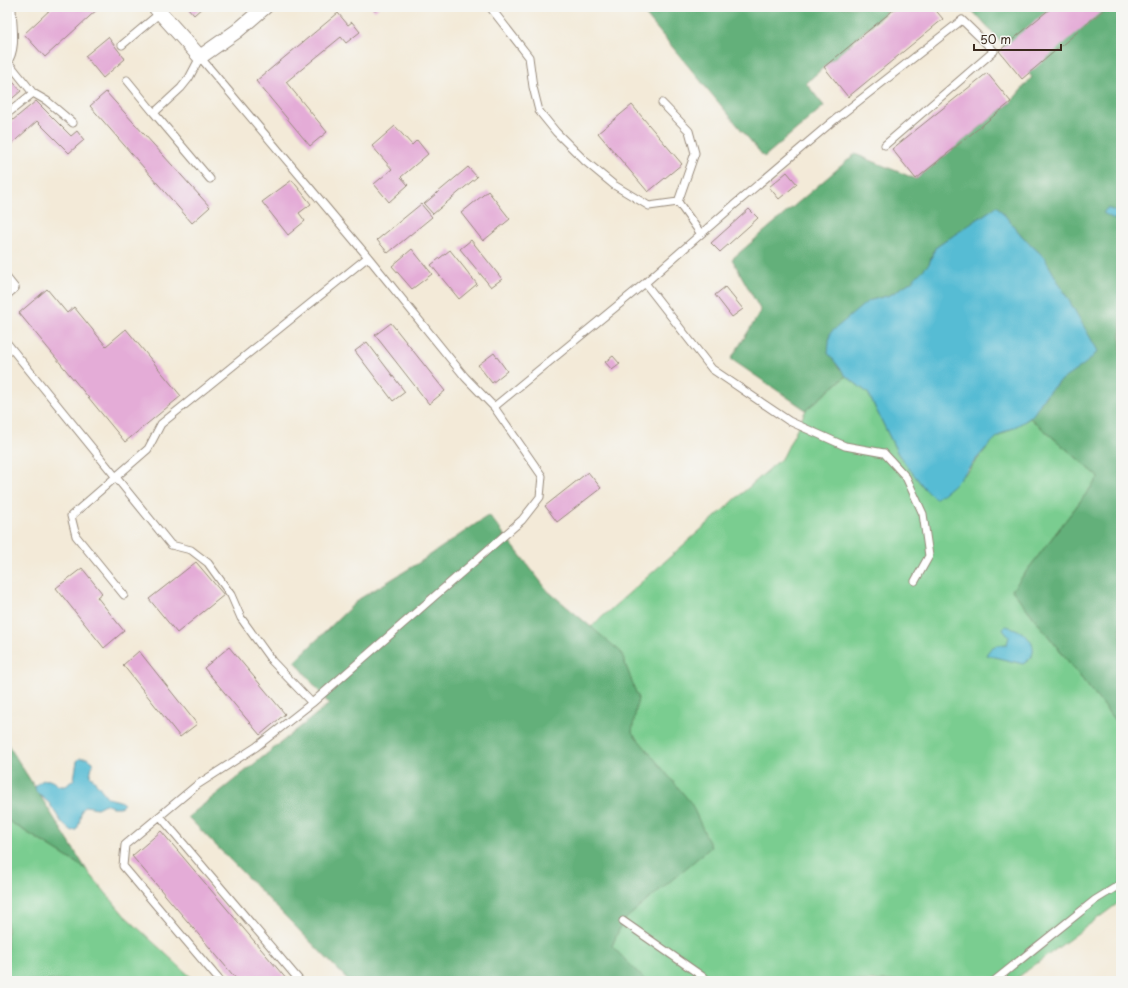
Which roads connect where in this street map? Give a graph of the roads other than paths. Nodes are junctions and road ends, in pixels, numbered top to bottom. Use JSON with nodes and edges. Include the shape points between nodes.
{"nodes":[{"id":1,"x":12,"y":7,"type":"edge"},
{"id":2,"x":266,"y":7,"type":"edge"},
{"id":3,"x":490,"y":7,"type":"edge"},
{"id":4,"x":158,"y":10,"type":"edge"},
{"id":5,"x":122,"y":45,"type":"dead end"},
{"id":6,"x":200,"y":57,"type":"junction"},
{"id":7,"x":8,"y":63,"type":"edge"},
{"id":8,"x":127,"y":80,"type":"dead end"},
{"id":9,"x":33,"y":93,"type":"junction"},
{"id":10,"x":662,"y":103,"type":"dead end"},
{"id":11,"x":154,"y":113,"type":"junction"},
{"id":12,"x":7,"y":114,"type":"edge"},
{"id":13,"x":73,"y":123,"type":"dead end"},
{"id":14,"x":885,"y":145,"type":"dead end"},
{"id":15,"x":210,"y":179,"type":"dead end"},
{"id":16,"x":678,"y":202,"type":"junction"},
{"id":17,"x":701,"y":234,"type":"junction"},
{"id":18,"x":368,"y":258,"type":"junction"},
{"id":19,"x":7,"y":278,"type":"edge"},
{"id":20,"x":645,"y":283,"type":"junction"},
{"id":21,"x":7,"y":295,"type":"edge"},
{"id":22,"x":7,"y":343,"type":"edge"},
{"id":23,"x":494,"y":407,"type":"junction"},
{"id":24,"x":116,"y":476,"type":"junction"},
{"id":25,"x":916,"y":581,"type":"dead end"},
{"id":26,"x":124,"y":596,"type":"dead end"},
{"id":27,"x":312,"y":703,"type":"junction"},
{"id":28,"x":160,"y":816,"type":"junction"},
{"id":29,"x":1121,"y":884,"type":"edge"},
{"id":30,"x":623,"y":921,"type":"dead end"},
{"id":31,"x":220,"y":981,"type":"edge"},
{"id":32,"x":300,"y":981,"type":"edge"},
{"id":33,"x":709,"y":981,"type":"edge"},
{"id":34,"x":994,"y":981,"type":"edge"}],
"edges":[{"from":1,"to":7,"type":"lane","via":[[14,44]]},
{"from":2,"to":6,"type":"street","via":[[238,31]]},
{"from":3,"to":16,"type":"lane","via":[[529,57],[539,111],[556,132],[614,185],[649,206]]},
{"from":4,"to":5,"type":"lane"},
{"from":4,"to":6,"type":"street"},
{"from":6,"to":11,"type":"lane","via":[[181,88]]},
{"from":6,"to":18,"type":"lane"},
{"from":7,"to":9,"type":"lane"},
{"from":8,"to":11,"type":"lane"},
{"from":9,"to":12,"type":"lane"},
{"from":9,"to":13,"type":"lane"},
{"from":10,"to":16,"type":"lane","via":[[689,131],[695,153]]},
{"from":11,"to":15,"type":"lane"},
{"from":14,"to":17,"type":"lane","via":[[994,51],[962,20],[834,121]]},
{"from":16,"to":17,"type":"lane"},
{"from":17,"to":20,"type":"lane"},
{"from":18,"to":23,"type":"lane","via":[[465,377]]},
{"from":18,"to":24,"type":"lane","via":[[161,424],[148,449]]},
{"from":19,"to":21,"type":"lane","via":[[15,288]]},
{"from":20,"to":23,"type":"lane"},
{"from":20,"to":25,"type":"lane","via":[[712,368],[789,421],[845,446],[884,453],[906,478],[923,514],[929,556]]},
{"from":22,"to":24,"type":"lane"},
{"from":23,"to":27,"type":"lane","via":[[542,476],[540,497],[522,520]]},
{"from":24,"to":26,"type":"lane","via":[[71,516],[76,536]]},
{"from":24,"to":27,"type":"lane","via":[[171,546],[191,550],[208,563],[231,595],[241,618],[272,661]]},
{"from":27,"to":28,"type":"lane","via":[[256,747],[198,785]]},
{"from":28,"to":31,"type":"lane","via":[[125,845],[123,866]]},
{"from":28,"to":32,"type":"lane"},
{"from":29,"to":34,"type":"lane","via":[[1094,900]]},
{"from":30,"to":33,"type":"lane"}]}
